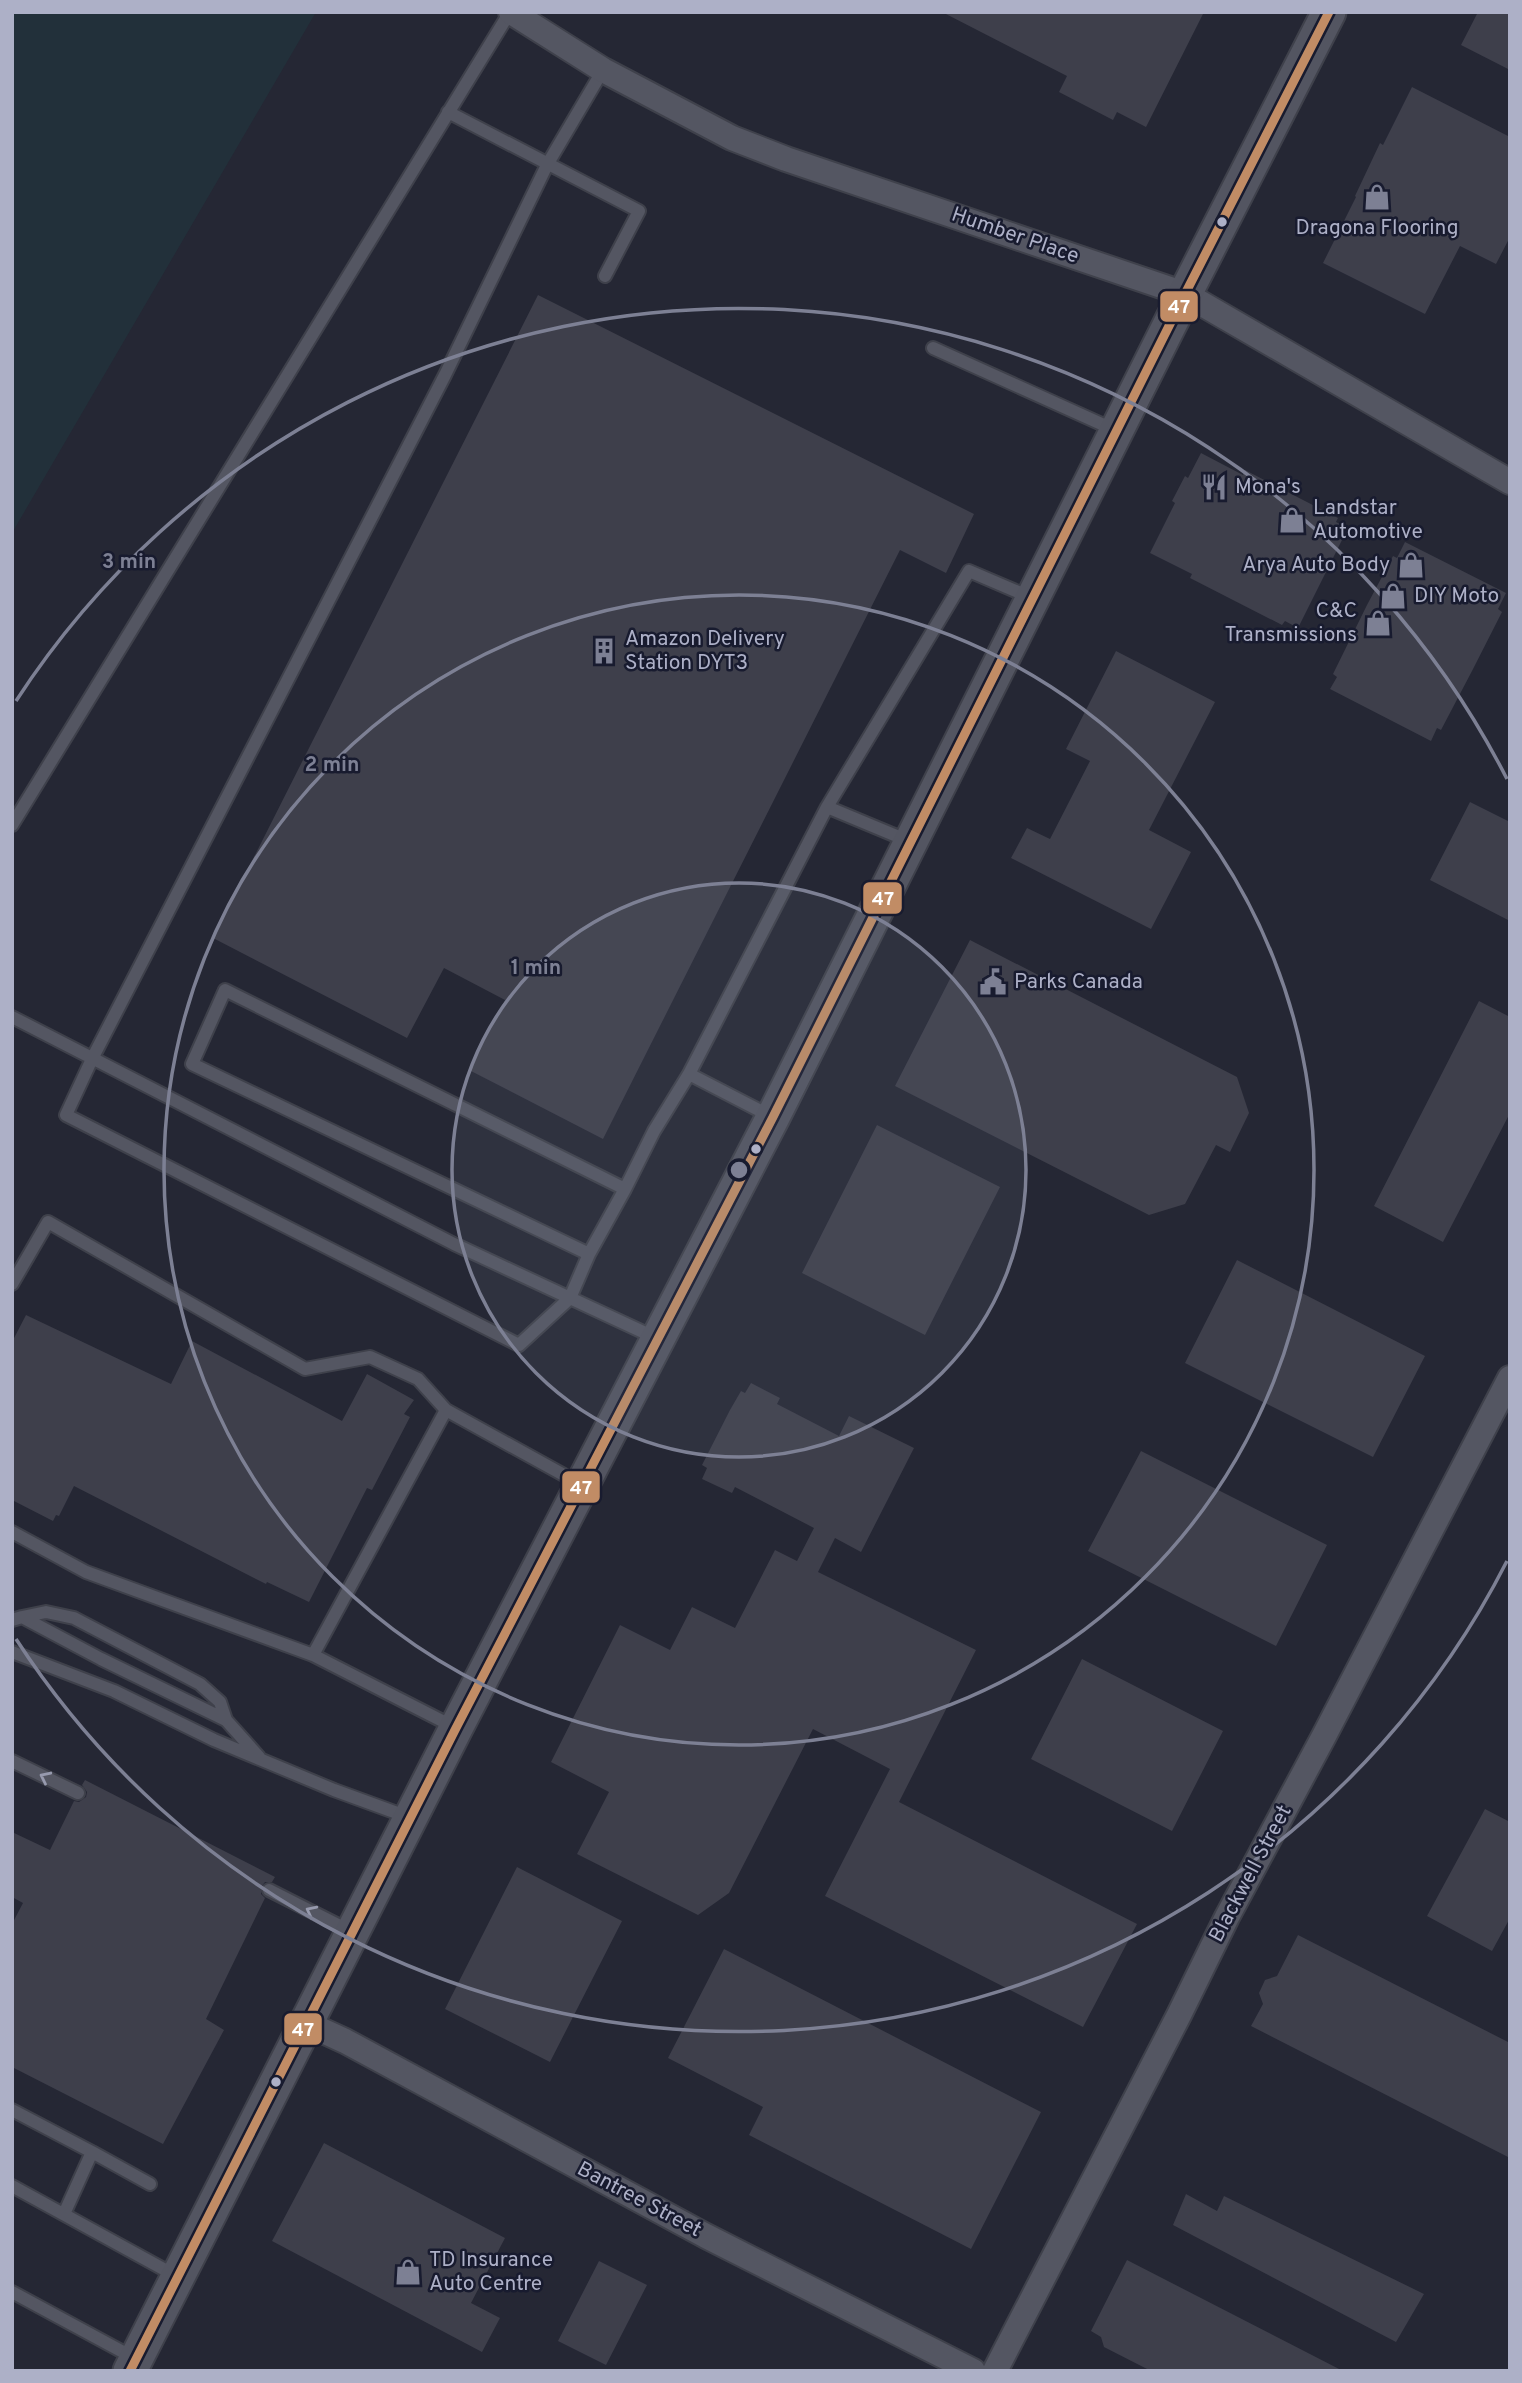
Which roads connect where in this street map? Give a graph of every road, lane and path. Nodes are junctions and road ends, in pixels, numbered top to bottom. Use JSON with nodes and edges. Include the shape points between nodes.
{"nodes":[{"id":1,"x":510,"y":12,"type":"edge"},
{"id":2,"x":1329,"y":12,"type":"edge"},
{"id":3,"x":603,"y":70,"type":"junction"},
{"id":4,"x":448,"y":112,"type":"junction"},
{"id":5,"x":547,"y":164,"type":"junction"},
{"id":6,"x":605,"y":276,"type":"dead end"},
{"id":7,"x":1185,"y":293,"type":"junction"},
{"id":8,"x":933,"y":348,"type":"dead end"},
{"id":9,"x":1117,"y":431,"type":"junction"},
{"id":10,"x":1510,"y":482,"type":"edge"},
{"id":11,"x":1032,"y":598,"type":"junction"},
{"id":12,"x":827,"y":807,"type":"junction"},
{"id":13,"x":12,"y":825,"type":"edge"},
{"id":14,"x":911,"y":842,"type":"junction"},
{"id":15,"x":12,"y":1017,"type":"edge"},
{"id":16,"x":92,"y":1059,"type":"junction"},
{"id":17,"x":689,"y":1074,"type":"junction"},
{"id":18,"x":773,"y":1117,"type":"junction"},
{"id":19,"x":625,"y":1189,"type":"junction"},
{"id":20,"x":589,"y":1254,"type":"junction"},
{"id":21,"x":12,"y":1284,"type":"edge"},
{"id":22,"x":570,"y":1298,"type":"junction"},
{"id":23,"x":656,"y":1338,"type":"junction"},
{"id":24,"x":1510,"y":1378,"type":"edge"},
{"id":25,"x":446,"y":1410,"type":"junction"},
{"id":26,"x":583,"y":1486,"type":"junction"},
{"id":27,"x":12,"y":1532,"type":"edge"},
{"id":28,"x":17,"y":1618,"type":"edge"},
{"id":29,"x":12,"y":1652,"type":"edge"},
{"id":30,"x":313,"y":1655,"type":"junction"},
{"id":31,"x":226,"y":1720,"type":"junction"},
{"id":32,"x":456,"y":1728,"type":"junction"},
{"id":33,"x":262,"y":1760,"type":"junction"},
{"id":34,"x":12,"y":1761,"type":"edge"},
{"id":35,"x":78,"y":1793,"type":"dead end"},
{"id":36,"x":412,"y":1819,"type":"junction"},
{"id":37,"x":268,"y":1890,"type":"dead end"},
{"id":38,"x":354,"y":1933,"type":"junction"},
{"id":39,"x":308,"y":2024,"type":"junction"},
{"id":40,"x":12,"y":2110,"type":"edge"},
{"id":41,"x":92,"y":2152,"type":"junction"},
{"id":42,"x":150,"y":2184,"type":"dead end"},
{"id":43,"x":15,"y":2190,"type":"edge"},
{"id":44,"x":64,"y":2214,"type":"junction"},
{"id":45,"x":178,"y":2277,"type":"junction"},
{"id":46,"x":12,"y":2292,"type":"edge"},
{"id":47,"x":133,"y":2365,"type":"edge"},
{"id":48,"x":973,"y":2371,"type":"edge"},
{"id":49,"x":995,"y":2371,"type":"edge"}],
"edges":[{"from":1,"to":3,"type":"street","name":"Humber Place"},
{"from":1,"to":4,"type":"lane"},
{"from":2,"to":7,"type":"street"},
{"from":3,"to":5,"type":"lane"},
{"from":3,"to":7,"type":"street","name":"Humber Place","via":[[732,138],[786,159]]},
{"from":4,"to":5,"type":"lane"},
{"from":4,"to":13,"type":"lane"},
{"from":5,"to":6,"type":"lane","via":[[639,211]]},
{"from":5,"to":16,"type":"lane","via":[[445,375]]},
{"from":7,"to":9,"type":"street"},
{"from":7,"to":10,"type":"street","name":"Humber Place"},
{"from":8,"to":9,"type":"lane"},
{"from":9,"to":11,"type":"street"},
{"from":11,"to":12,"type":"lane","via":[[969,571]]},
{"from":11,"to":14,"type":"street"},
{"from":12,"to":14,"type":"lane"},
{"from":12,"to":17,"type":"lane"},
{"from":14,"to":18,"type":"street"},
{"from":15,"to":16,"type":"lane"},
{"from":16,"to":22,"type":"lane","via":[[454,1244]]},
{"from":16,"to":22,"type":"lane","via":[[66,1115],[519,1345]]},
{"from":17,"to":18,"type":"lane"},
{"from":17,"to":19,"type":"lane"},
{"from":18,"to":23,"type":"street"},
{"from":19,"to":20,"type":"lane"},
{"from":19,"to":20,"type":"lane","via":[[225,990],[192,1064]]},
{"from":20,"to":22,"type":"lane"},
{"from":21,"to":25,"type":"lane","via":[[48,1222],[306,1368],[370,1357],[418,1379]]},
{"from":22,"to":23,"type":"lane"},
{"from":23,"to":26,"type":"street"},
{"from":24,"to":49,"type":"street","name":"Blackwell Street"},
{"from":25,"to":26,"type":"lane"},
{"from":25,"to":30,"type":"lane"},
{"from":26,"to":32,"type":"street"},
{"from":27,"to":30,"type":"lane","via":[[86,1572]]},
{"from":28,"to":31,"type":"lane"},
{"from":28,"to":31,"type":"lane","via":[[46,1612],[74,1618],[200,1684],[220,1702]]},
{"from":29,"to":33,"type":"lane","via":[[114,1691]]},
{"from":30,"to":32,"type":"lane"},
{"from":31,"to":33,"type":"lane"},
{"from":32,"to":36,"type":"street"},
{"from":33,"to":36,"type":"lane"},
{"from":35,"to":34,"type":"lane","one_way":true},
{"from":36,"to":38,"type":"street"},
{"from":38,"to":37,"type":"lane","one_way":true},
{"from":38,"to":39,"type":"street"},
{"from":39,"to":45,"type":"street"},
{"from":39,"to":48,"type":"street","name":"Bantree Street","via":[[706,2236]]},
{"from":40,"to":41,"type":"lane"},
{"from":41,"to":42,"type":"lane"},
{"from":41,"to":44,"type":"lane"},
{"from":43,"to":44,"type":"lane"},
{"from":44,"to":45,"type":"lane"},
{"from":45,"to":47,"type":"street"},
{"from":46,"to":47,"type":"lane"}]}
